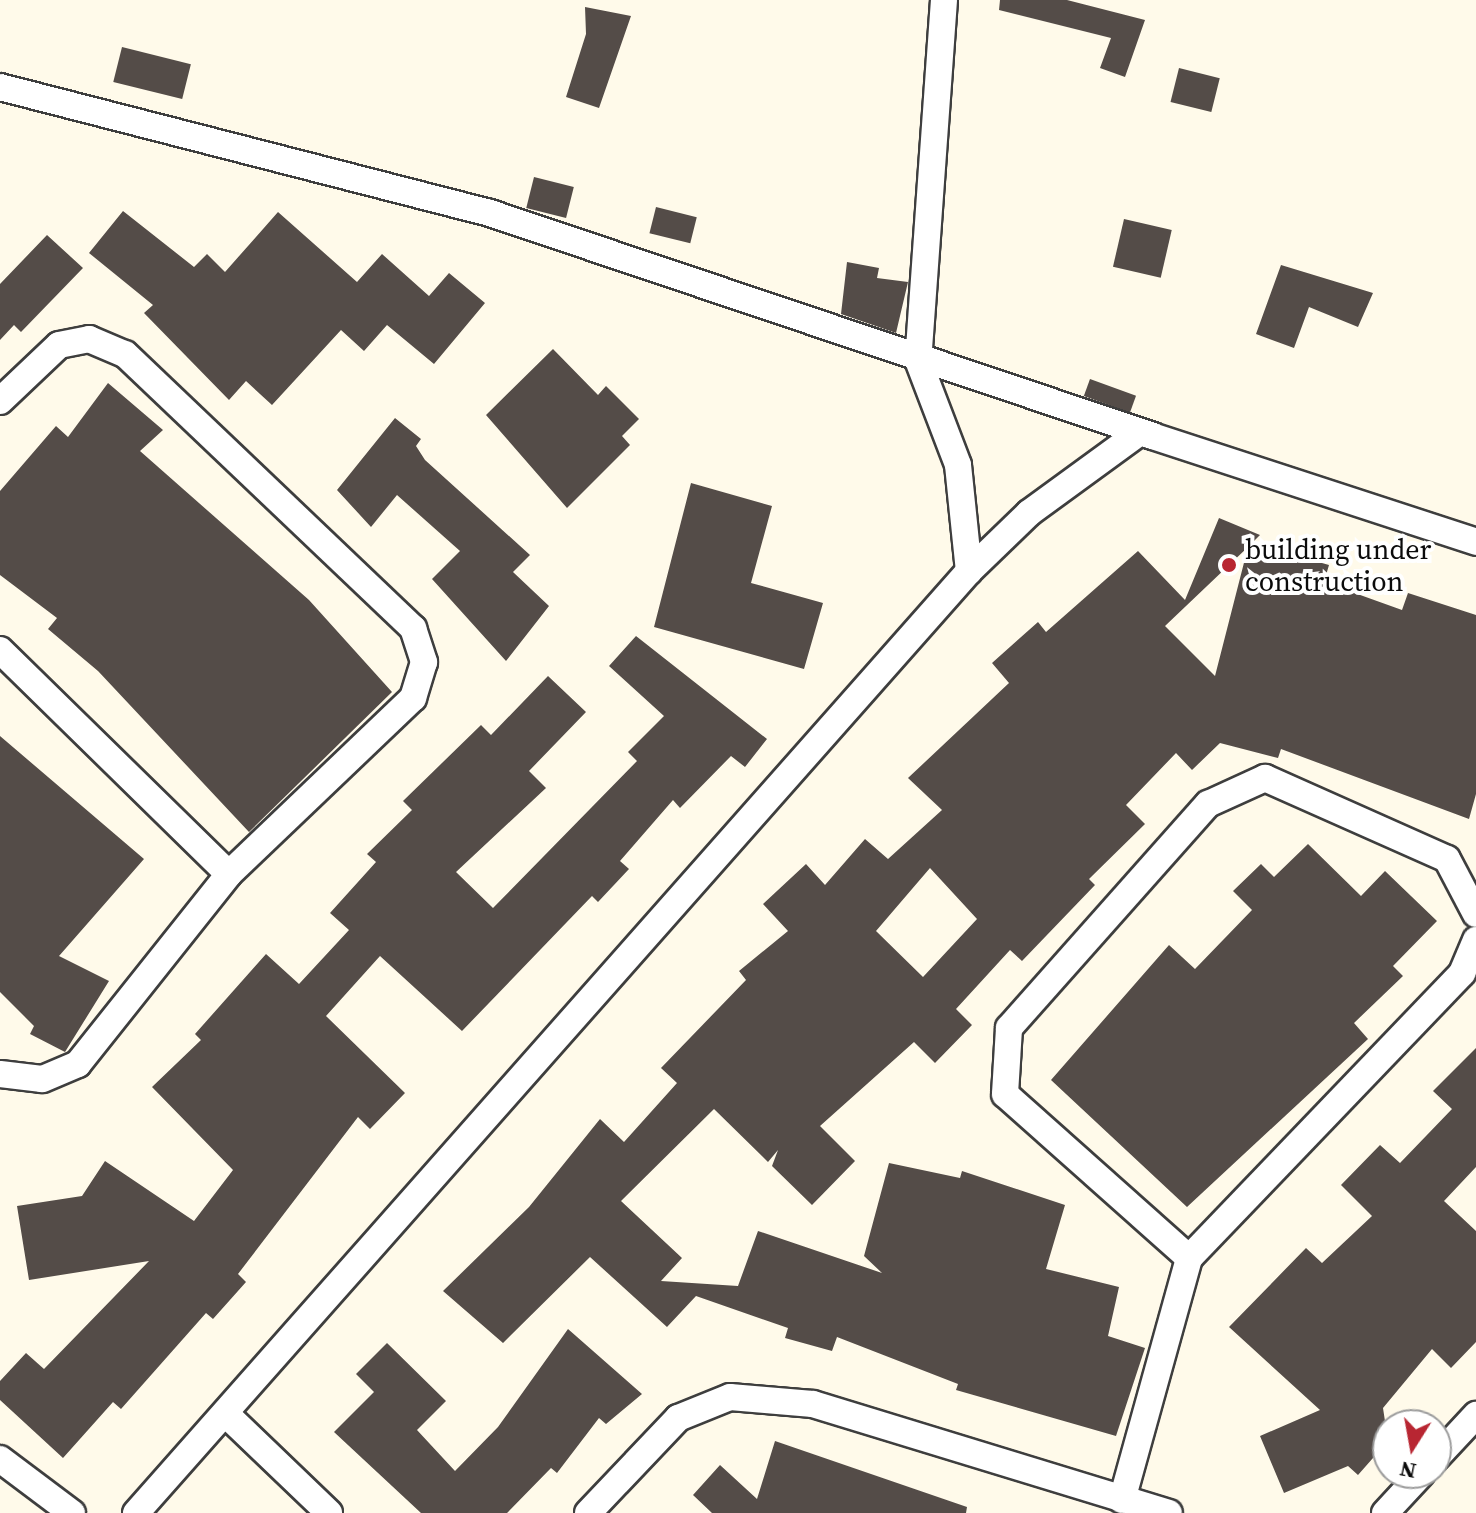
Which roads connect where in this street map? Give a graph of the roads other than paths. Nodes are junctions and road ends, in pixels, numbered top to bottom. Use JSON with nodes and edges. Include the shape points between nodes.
{"nodes":[{"id":1,"x":944,"y":0,"type":"edge"},
{"id":2,"x":0,"y":87,"type":"edge"},
{"id":3,"x":918,"y":360,"type":"junction"},
{"id":4,"x":0,"y":401,"type":"edge"},
{"id":5,"x":1140,"y":432,"type":"junction"},
{"id":6,"x":1476,"y":541,"type":"edge"},
{"id":7,"x":969,"y":571,"type":"junction"},
{"id":8,"x":0,"y":650,"type":"edge"},
{"id":9,"x":229,"y":874,"type":"junction"},
{"id":10,"x":1476,"y":914,"type":"edge"},
{"id":11,"x":1476,"y":940,"type":"edge"},
{"id":12,"x":0,"y":1074,"type":"edge"},
{"id":13,"x":1189,"y":1258,"type":"junction"},
{"id":14,"x":1476,"y":1415,"type":"edge"},
{"id":15,"x":228,"y":1416,"type":"junction"},
{"id":16,"x":1452,"y":1441,"type":"edge"},
{"id":17,"x":0,"y":1459,"type":"edge"},
{"id":18,"x":1407,"y":1489,"type":"edge"},
{"id":19,"x":1122,"y":1500,"type":"junction"},
{"id":20,"x":72,"y":1513,"type":"edge"},
{"id":21,"x":136,"y":1513,"type":"edge"},
{"id":22,"x":329,"y":1513,"type":"edge"},
{"id":23,"x":588,"y":1513,"type":"edge"},
{"id":24,"x":1169,"y":1513,"type":"edge"},
{"id":25,"x":1385,"y":1513,"type":"edge"}],
"edges":[{"from":1,"to":3,"type":"street"},
{"from":2,"to":3,"type":"street","via":[[490,213]]},
{"from":3,"to":5,"type":"street"},
{"from":3,"to":7,"type":"street","via":[[958,465]]},
{"from":4,"to":9,"type":"street","via":[[59,345],[89,339],[125,354],[413,628],[424,662],[413,698]]},
{"from":5,"to":6,"type":"street"},
{"from":5,"to":7,"type":"street","via":[[1029,513]]},
{"from":7,"to":15,"type":"street"},
{"from":8,"to":9,"type":"street"},
{"from":9,"to":12,"type":"street","via":[[78,1064],[42,1079]]},
{"from":10,"to":13,"type":"street","via":[[1447,859],[1265,778],[1208,804],[1009,1028],[1005,1094]]},
{"from":11,"to":13,"type":"street","via":[[1462,973]]},
{"from":13,"to":19,"type":"street"},
{"from":14,"to":16,"type":"street"},
{"from":15,"to":21,"type":"street"},
{"from":15,"to":22,"type":"street"},
{"from":17,"to":20,"type":"street"},
{"from":18,"to":25,"type":"street"},
{"from":19,"to":23,"type":"street","via":[[813,1404],[730,1397],[678,1418]]},
{"from":19,"to":24,"type":"street"}]}
